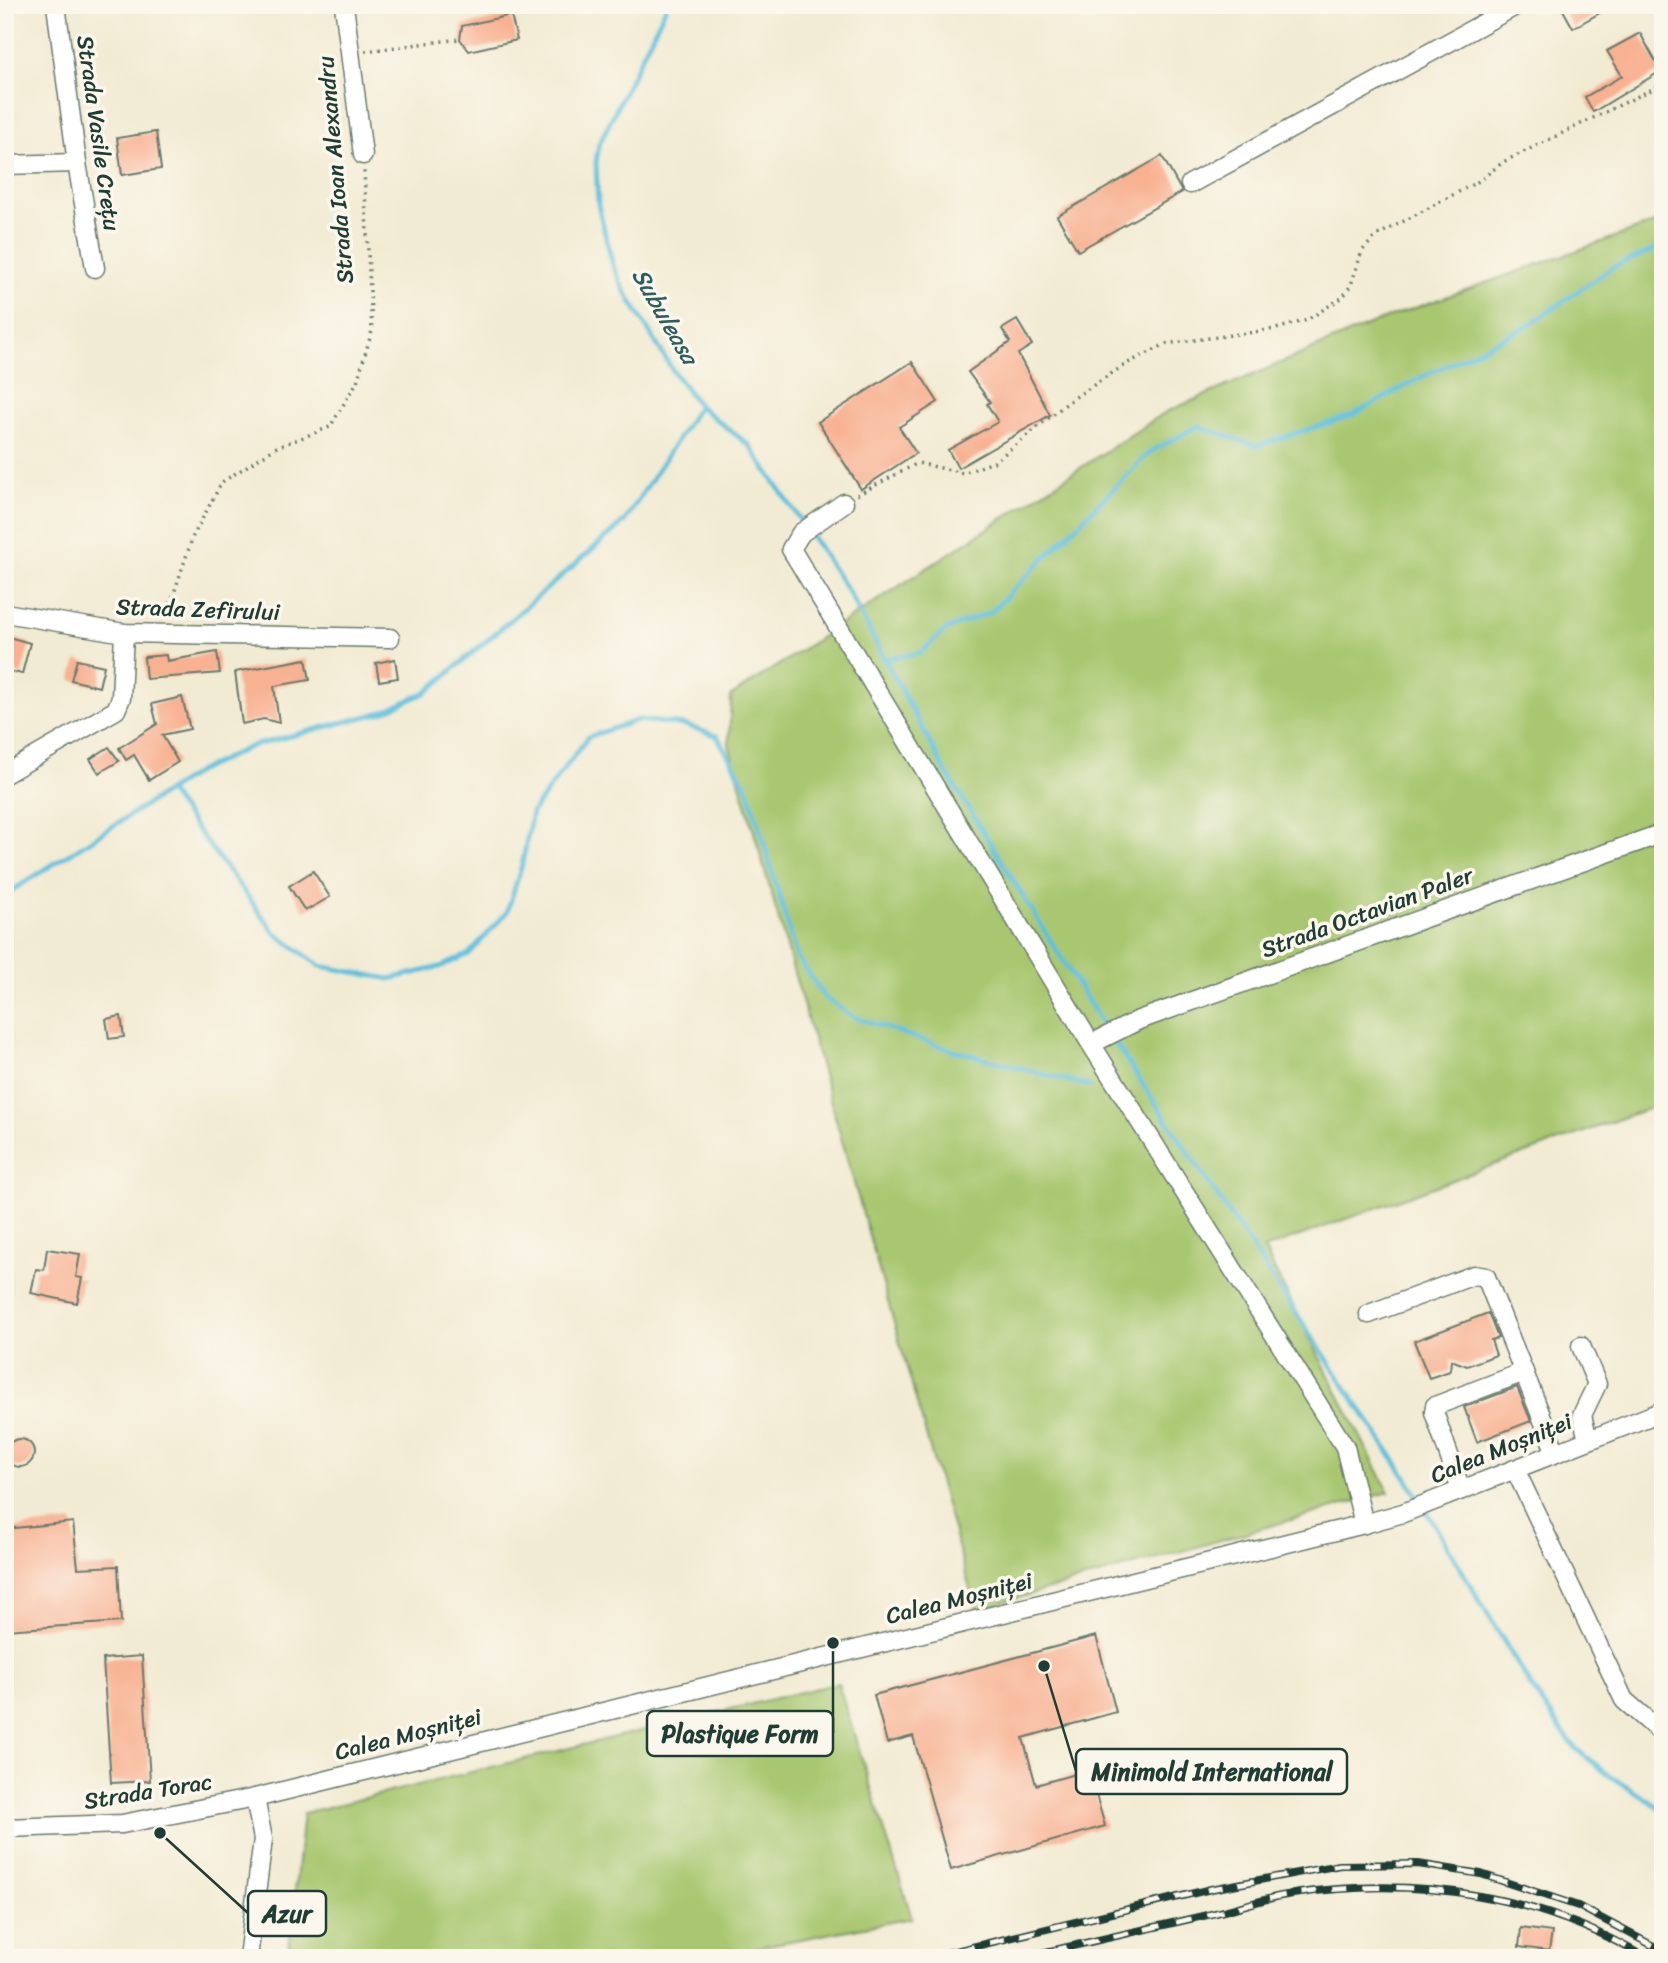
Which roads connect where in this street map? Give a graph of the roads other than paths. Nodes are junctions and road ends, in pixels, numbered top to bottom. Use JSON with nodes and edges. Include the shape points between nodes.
{"nodes":[{"id":1,"x":57,"y":5,"type":"edge"},
{"id":2,"x":344,"y":5,"type":"edge"},
{"id":3,"x":1517,"y":5,"type":"edge"},
{"id":4,"x":363,"y":155,"type":"road end"},
{"id":5,"x":76,"y":163,"type":"junction"},
{"id":6,"x":5,"y":165,"type":"edge"},
{"id":7,"x":1190,"y":184,"type":"dead end"},
{"id":8,"x":94,"y":268,"type":"dead end"},
{"id":9,"x":844,"y":503,"type":"road end"},
{"id":10,"x":5,"y":613,"type":"edge"},
{"id":11,"x":124,"y":634,"type":"junction"},
{"id":12,"x":390,"y":638,"type":"dead end"},
{"id":13,"x":5,"y":774,"type":"edge"},
{"id":14,"x":1663,"y":833,"type":"edge"},
{"id":15,"x":1091,"y":1044,"type":"junction"},
{"id":16,"x":1369,"y":1314,"type":"dead end"},
{"id":17,"x":1581,"y":1346,"type":"dead end"},
{"id":18,"x":1524,"y":1372,"type":"junction"},
{"id":19,"x":1663,"y":1411,"type":"edge"},
{"id":20,"x":1588,"y":1440,"type":"junction"},
{"id":21,"x":1556,"y":1453,"type":"junction"},
{"id":22,"x":1515,"y":1469,"type":"junction"},
{"id":23,"x":1461,"y":1490,"type":"junction"},
{"id":24,"x":1364,"y":1524,"type":"junction"},
{"id":25,"x":1663,"y":1734,"type":"edge"},
{"id":26,"x":255,"y":1798,"type":"junction"},
{"id":27,"x":5,"y":1828,"type":"edge"},
{"id":28,"x":248,"y":1958,"type":"edge"}],
"edges":[{"from":1,"to":5,"type":"street","name":"Strada Vasile Crețu"},
{"from":2,"to":4,"type":"street","name":"Strada Ioan Alexandru"},
{"from":3,"to":7,"type":"street"},
{"from":5,"to":6,"type":"street"},
{"from":5,"to":8,"type":"street","name":"Strada Vasile Crețu"},
{"from":9,"to":15,"type":"street","via":[[808,528],[791,549]]},
{"from":10,"to":11,"type":"street","name":"Strada Zefirului"},
{"from":11,"to":12,"type":"street","name":"Strada Zefirului"},
{"from":11,"to":13,"type":"street","via":[[121,698],[116,710]]},
{"from":14,"to":15,"type":"street","name":"Strada Octavian Paler","via":[[1139,1020]]},
{"from":15,"to":24,"type":"street","via":[[1345,1447]]},
{"from":16,"to":18,"type":"street","via":[[1479,1274],[1486,1277]]},
{"from":17,"to":20,"type":"street","via":[[1597,1384],[1582,1415]]},
{"from":18,"to":21,"type":"street"},
{"from":18,"to":23,"type":"street","via":[[1436,1406],[1434,1412]]},
{"from":19,"to":20,"type":"street","name":"Calea Moșniței"},
{"from":20,"to":21,"type":"street","name":"Calea Moșniței"},
{"from":21,"to":22,"type":"street","name":"Calea Moșniței"},
{"from":22,"to":23,"type":"street","name":"Calea Moșniței"},
{"from":22,"to":25,"type":"street","via":[[1625,1700]]},
{"from":23,"to":24,"type":"street","name":"Calea Moșniței"},
{"from":24,"to":26,"type":"street","name":"Calea Moșniței"},
{"from":26,"to":27,"type":"street","name":"Strada Torac","via":[[122,1825]]},
{"from":26,"to":28,"type":"street","via":[[263,1839]]}]}
